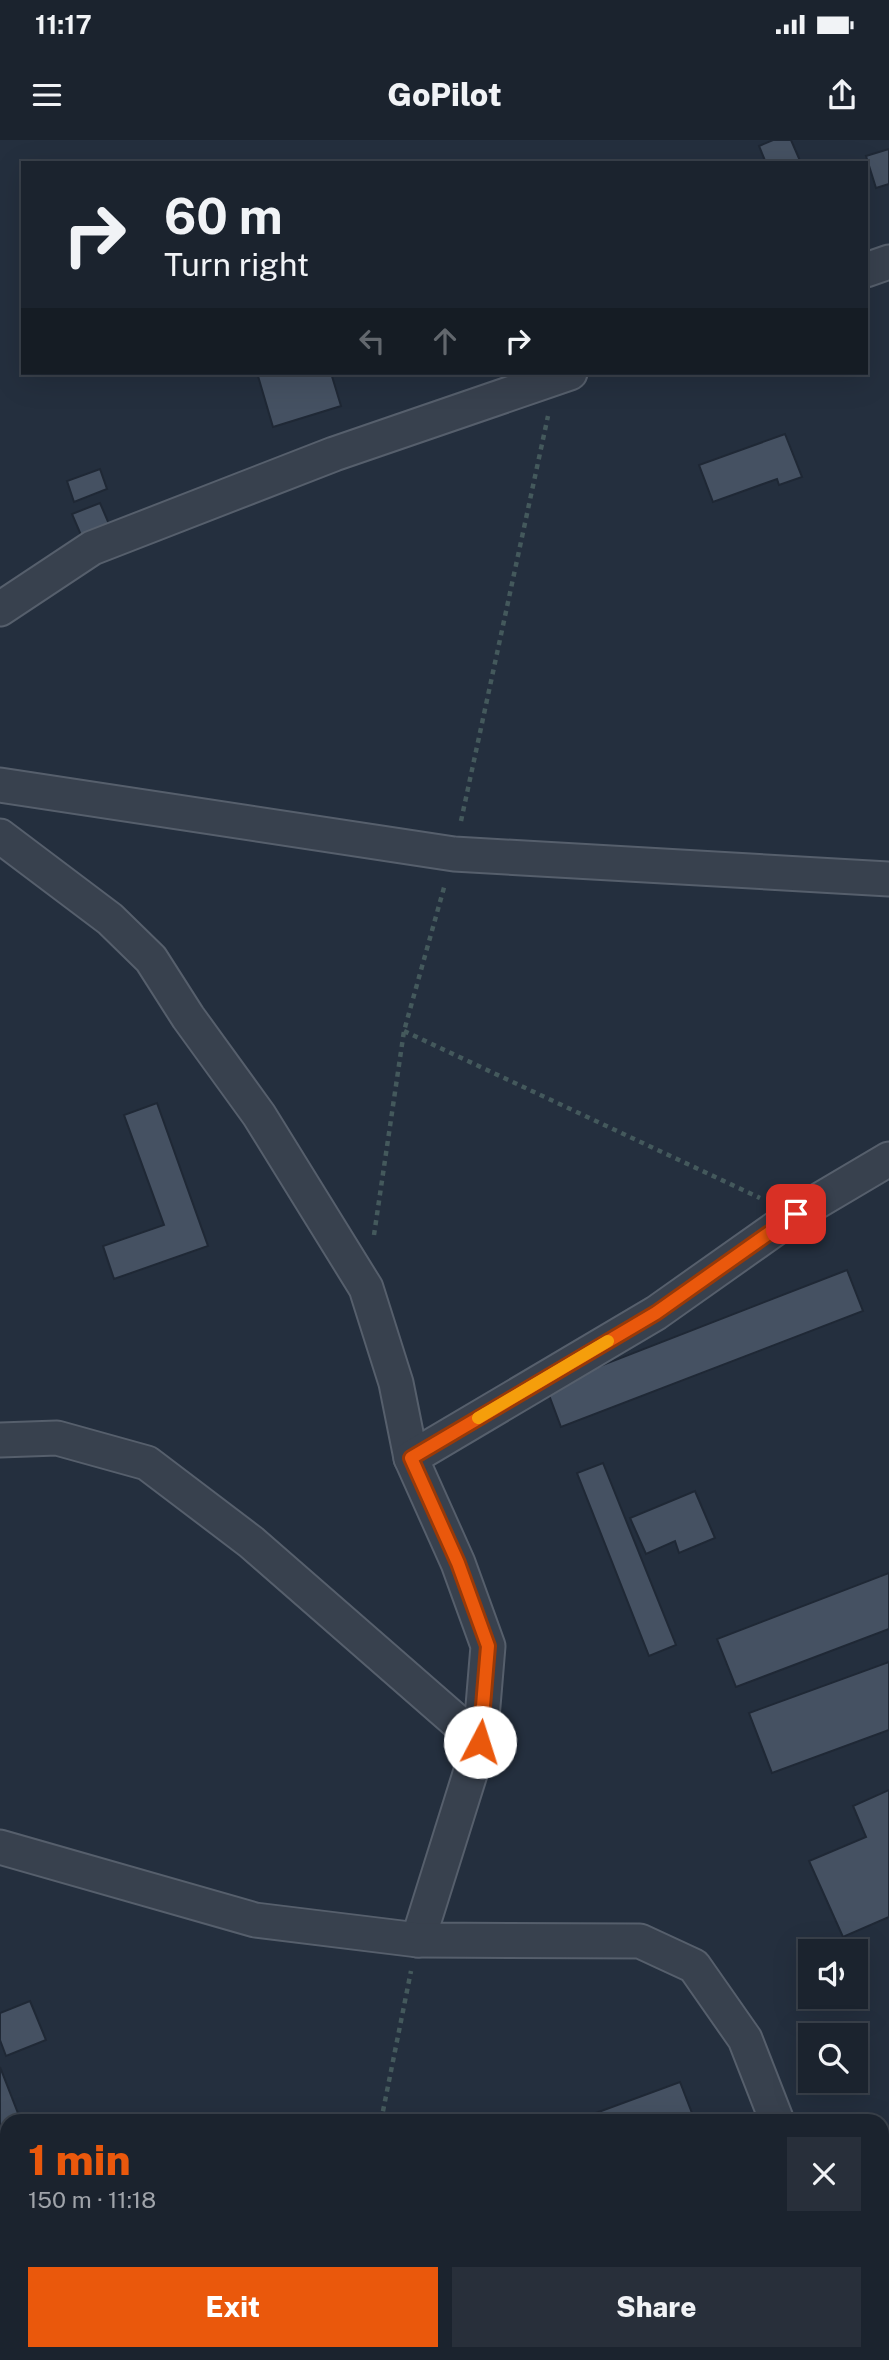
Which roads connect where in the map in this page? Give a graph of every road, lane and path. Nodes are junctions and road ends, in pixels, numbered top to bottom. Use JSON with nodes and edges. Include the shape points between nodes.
{"nodes":[{"id":1,"x":889,"y":262,"type":"edge"},
{"id":2,"x":868,"y":269,"type":"edge"},
{"id":3,"x":563,"y":375,"type":"edge"},
{"id":4,"x":0,"y":609,"type":"edge"},
{"id":5,"x":0,"y":785,"type":"edge"},
{"id":6,"x":0,"y":836,"type":"edge"},
{"id":7,"x":454,"y":854,"type":"junction"},
{"id":8,"x":889,"y":879,"type":"edge"},
{"id":9,"x":404,"y":1031,"type":"junction"},
{"id":10,"x":889,"y":1159,"type":"edge"},
{"id":11,"x":796,"y":1214,"type":"junction"},
{"id":12,"x":366,"y":1288,"type":"junction"},
{"id":13,"x":0,"y":1440,"type":"edge"},
{"id":14,"x":411,"y":1458,"type":"junction"},
{"id":15,"x":480,"y":1742,"type":"junction"},
{"id":16,"x":0,"y":1847,"type":"edge"},
{"id":17,"x":418,"y":1940,"type":"junction"},
{"id":18,"x":382,"y":2114,"type":"edge"},
{"id":19,"x":775,"y":2114,"type":"edge"}],
"edges":[{"from":1,"to":2,"type":"street"},
{"from":3,"to":4,"type":"street","via":[[334,454],[92,548]]},
{"from":3,"to":7,"type":"path"},
{"from":5,"to":7,"type":"street"},
{"from":6,"to":12,"type":"street","via":[[110,919],[151,959],[259,1115]]},
{"from":7,"to":8,"type":"street"},
{"from":7,"to":9,"type":"path"},
{"from":9,"to":11,"type":"path"},
{"from":9,"to":12,"type":"path"},
{"from":10,"to":11,"type":"street"},
{"from":11,"to":14,"type":"street","via":[[656,1313]]},
{"from":12,"to":14,"type":"street","via":[[396,1383]]},
{"from":13,"to":15,"type":"street","via":[[57,1438],[147,1463],[251,1542]]},
{"from":14,"to":15,"type":"street","via":[[458,1563],[488,1646]]},
{"from":15,"to":17,"type":"street"},
{"from":16,"to":17,"type":"street","via":[[255,1920]]},
{"from":17,"to":18,"type":"path"},
{"from":17,"to":19,"type":"street","via":[[640,1941],[694,1966],[746,2039]]}]}
